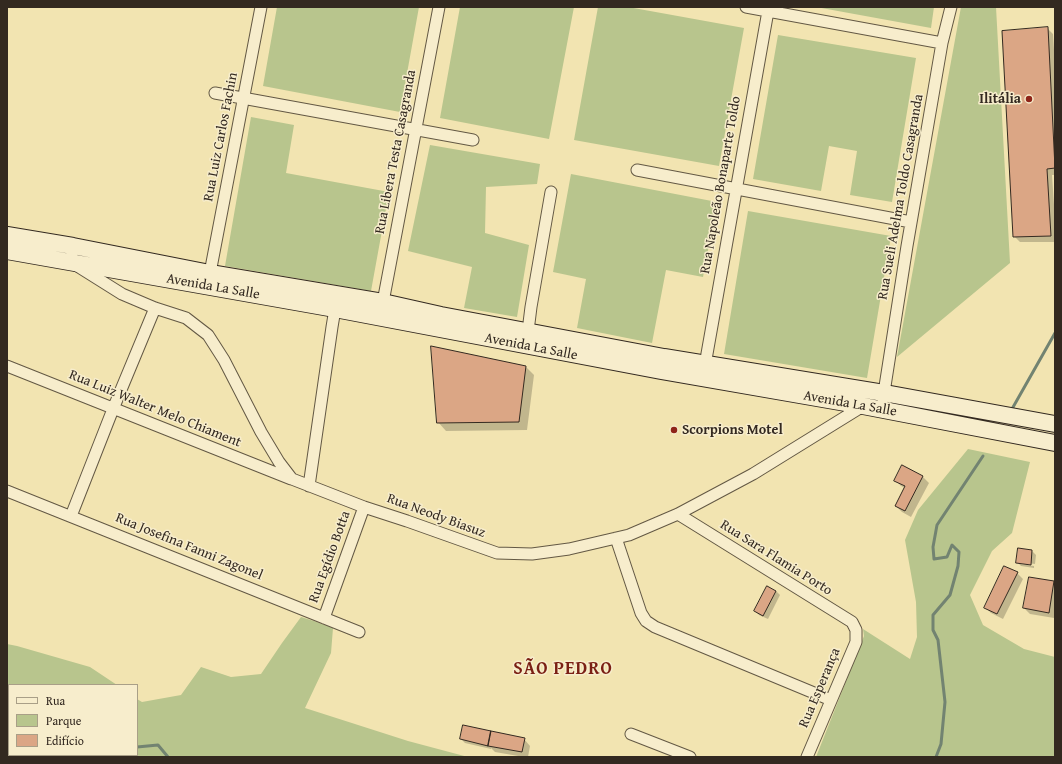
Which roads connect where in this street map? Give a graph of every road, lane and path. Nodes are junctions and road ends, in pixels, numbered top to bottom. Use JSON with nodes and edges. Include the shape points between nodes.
{"nodes":[{"id":1,"x":261,"y":7,"type":"edge"},
{"id":2,"x":439,"y":7,"type":"edge"},
{"id":3,"x":746,"y":7,"type":"edge"},
{"id":4,"x":951,"y":7,"type":"edge"},
{"id":5,"x":768,"y":11,"type":"junction"},
{"id":6,"x":942,"y":43,"type":"junction"},
{"id":7,"x":215,"y":93,"type":"dead end"},
{"id":8,"x":244,"y":98,"type":"junction"},
{"id":9,"x":416,"y":130,"type":"junction"},
{"id":10,"x":473,"y":140,"type":"dead end"},
{"id":11,"x":637,"y":170,"type":"dead end"},
{"id":12,"x":736,"y":189,"type":"junction"},
{"id":13,"x":551,"y":192,"type":"dead end"},
{"id":14,"x":911,"y":222,"type":"junction"},
{"id":15,"x":7,"y":235,"type":"edge"},
{"id":16,"x":7,"y":251,"type":"edge"},
{"id":17,"x":72,"y":254,"type":"junction"},
{"id":18,"x":210,"y":273,"type":"junction"},
{"id":19,"x":383,"y":302,"type":"junction"},
{"id":20,"x":155,"y":308,"type":"junction"},
{"id":21,"x":335,"y":309,"type":"junction"},
{"id":22,"x":439,"y":322,"type":"junction"},
{"id":23,"x":528,"y":331,"type":"junction"},
{"id":24,"x":662,"y":364,"type":"junction"},
{"id":25,"x":705,"y":365,"type":"junction"},
{"id":26,"x":7,"y":366,"type":"edge"},
{"id":27,"x":884,"y":393,"type":"junction"},
{"id":28,"x":863,"y":406,"type":"junction"},
{"id":29,"x":113,"y":408,"type":"junction"},
{"id":30,"x":881,"y":410,"type":"junction"},
{"id":31,"x":1055,"y":424,"type":"edge"},
{"id":32,"x":1055,"y":443,"type":"edge"},
{"id":33,"x":292,"y":479,"type":"junction"},
{"id":34,"x":309,"y":486,"type":"junction"},
{"id":35,"x":7,"y":490,"type":"edge"},
{"id":36,"x":364,"y":507,"type":"junction"},
{"id":37,"x":678,"y":514,"type":"junction"},
{"id":38,"x":71,"y":516,"type":"junction"},
{"id":39,"x":616,"y":538,"type":"junction"},
{"id":40,"x":324,"y":618,"type":"junction"},
{"id":41,"x":856,"y":630,"type":"joint"},
{"id":42,"x":359,"y":632,"type":"dead end"},
{"id":43,"x":831,"y":700,"type":"junction"},
{"id":44,"x":631,"y":734,"type":"dead end"},
{"id":45,"x":690,"y":757,"type":"edge"},
{"id":46,"x":807,"y":757,"type":"edge"}],
"edges":[{"from":1,"to":8,"type":"street","name":"Rua Luiz Carlos Fachin"},
{"from":2,"to":9,"type":"street","name":"Rua Libera Testa Casagranda"},
{"from":3,"to":5,"type":"street"},
{"from":4,"to":6,"type":"street","name":"Rua Sueli Adelma Toldo Casagranda"},
{"from":5,"to":6,"type":"street"},
{"from":5,"to":12,"type":"street","name":"Rua Napoleão Bonaparte Toldo"},
{"from":6,"to":14,"type":"street","name":"Rua Sueli Adelma Toldo Casagranda"},
{"from":7,"to":8,"type":"street"},
{"from":8,"to":9,"type":"street"},
{"from":8,"to":18,"type":"street","name":"Rua Luiz Carlos Fachin"},
{"from":9,"to":10,"type":"street"},
{"from":9,"to":19,"type":"street","name":"Rua Libera Testa Casagranda"},
{"from":11,"to":12,"type":"street"},
{"from":12,"to":14,"type":"street"},
{"from":12,"to":25,"type":"street","name":"Rua Napoleão Bonaparte Toldo"},
{"from":13,"to":23,"type":"street"},
{"from":14,"to":27,"type":"street","name":"Rua Sueli Adelma Toldo Casagranda"},
{"from":15,"to":17,"type":"main road","name":"Avenida La Salle"},
{"from":16,"to":17,"type":"main road","name":"Avenida La Salle"},
{"from":17,"to":18,"type":"main road","name":"Avenida La Salle"},
{"from":17,"to":20,"type":"street","via":[[122,294]]},
{"from":17,"to":21,"type":"main road","name":"Avenida La Salle"},
{"from":18,"to":19,"type":"main road","name":"Avenida La Salle"},
{"from":19,"to":22,"type":"main road","name":"Avenida La Salle"},
{"from":20,"to":29,"type":"street"},
{"from":20,"to":33,"type":"street","via":[[186,318],[208,335],[224,360],[261,432]]},
{"from":21,"to":22,"type":"main road","name":"Avenida La Salle"},
{"from":21,"to":34,"type":"street"},
{"from":22,"to":23,"type":"main road","name":"Avenida La Salle"},
{"from":22,"to":24,"type":"main road","name":"Avenida La Salle"},
{"from":23,"to":24,"type":"main road","name":"Avenida La Salle"},
{"from":24,"to":25,"type":"main road","name":"Avenida La Salle"},
{"from":24,"to":28,"type":"main road","name":"Avenida La Salle"},
{"from":25,"to":27,"type":"main road","name":"Avenida La Salle"},
{"from":26,"to":29,"type":"street","name":"Rua Luiz Walter Melo Chiament"},
{"from":27,"to":30,"type":"street","name":"Rua Sueli Adelma Toldo Casagranda"},
{"from":27,"to":31,"type":"main road","name":"Avenida La Salle"},
{"from":28,"to":30,"type":"main road","name":"Avenida La Salle"},
{"from":28,"to":37,"type":"street","name":"Rua Neody Biasuz","via":[[753,474]]},
{"from":29,"to":33,"type":"street","name":"Rua Luiz Walter Melo Chiament"},
{"from":29,"to":38,"type":"street"},
{"from":30,"to":32,"type":"main road","name":"Avenida La Salle"},
{"from":33,"to":34,"type":"street","name":"Rua Neody Biasuz"},
{"from":34,"to":36,"type":"street","name":"Rua Neody Biasuz"},
{"from":35,"to":38,"type":"street","name":"Rua Josefina Fanni Zagonel"},
{"from":36,"to":39,"type":"street","name":"Rua Neody Biasuz","via":[[497,553],[532,554]]},
{"from":36,"to":40,"type":"street","name":"Rua Egídio Botta"},
{"from":37,"to":39,"type":"street","name":"Rua Neody Biasuz"},
{"from":37,"to":41,"type":"street","name":"Rua Sara Flamia Porto","via":[[852,622]]},
{"from":38,"to":40,"type":"street","name":"Rua Josefina Fanni Zagonel"},
{"from":39,"to":43,"type":"street","via":[[646,621]]},
{"from":40,"to":42,"type":"street","name":"Rua Josefina Fanni Zagonel"},
{"from":41,"to":43,"type":"street","name":"Rua Esperança","via":[[856,642]]},
{"from":43,"to":46,"type":"street","name":"Rua Esperança"},
{"from":44,"to":45,"type":"street"}]}
